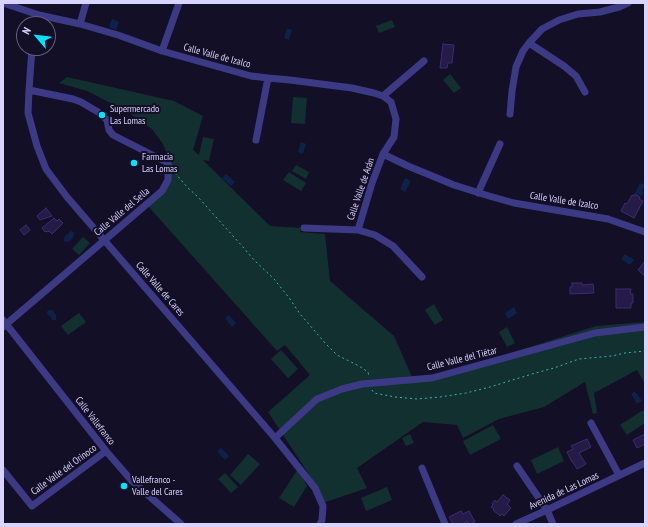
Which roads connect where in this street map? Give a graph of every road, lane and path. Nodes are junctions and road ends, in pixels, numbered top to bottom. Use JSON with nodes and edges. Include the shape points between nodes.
{"nodes":[{"id":1,"x":3,"y":3,"type":"edge"},
{"id":2,"x":86,"y":3,"type":"edge"},
{"id":3,"x":179,"y":3,"type":"edge"},
{"id":4,"x":628,"y":3,"type":"edge"},
{"id":5,"x":39,"y":15,"type":"joint"},
{"id":6,"x":80,"y":24,"type":"junction"},
{"id":7,"x":529,"y":43,"type":"junction"},
{"id":8,"x":162,"y":52,"type":"junction"},
{"id":9,"x":31,"y":56,"type":"edge"},
{"id":10,"x":424,"y":61,"type":"dead end"},
{"id":11,"x":268,"y":78,"type":"junction"},
{"id":12,"x":29,"y":90,"type":"junction"},
{"id":13,"x":585,"y":92,"type":"dead end"},
{"id":14,"x":384,"y":96,"type":"junction"},
{"id":15,"x":510,"y":114,"type":"dead end"},
{"id":16,"x":256,"y":140,"type":"dead end"},
{"id":17,"x":500,"y":144,"type":"dead end"},
{"id":18,"x":383,"y":154,"type":"junction"},
{"id":19,"x":175,"y":173,"type":"dead end"},
{"id":20,"x":478,"y":193,"type":"junction"},
{"id":21,"x":304,"y":228,"type":"dead end"},
{"id":22,"x":358,"y":230,"type":"junction"},
{"id":23,"x":645,"y":232,"type":"edge"},
{"id":24,"x":105,"y":240,"type":"junction"},
{"id":25,"x":422,"y":277,"type":"dead end"},
{"id":26,"x":4,"y":324,"type":"edge"},
{"id":27,"x":645,"y":327,"type":"edge"},
{"id":28,"x":645,"y":351,"type":"edge"},
{"id":29,"x":370,"y":383,"type":"junction"},
{"id":30,"x":592,"y":423,"type":"dead end"},
{"id":31,"x":275,"y":438,"type":"junction"},
{"id":32,"x":106,"y":452,"type":"junction"},
{"id":33,"x":645,"y":463,"type":"edge"},
{"id":34,"x":517,"y":466,"type":"dead end"},
{"id":35,"x":422,"y":468,"type":"dead end"},
{"id":36,"x":3,"y":470,"type":"edge"},
{"id":37,"x":619,"y":475,"type":"junction"},
{"id":38,"x":547,"y":510,"type":"junction"},
{"id":39,"x":181,"y":524,"type":"edge"},
{"id":40,"x":320,"y":524,"type":"edge"},
{"id":41,"x":445,"y":524,"type":"edge"},
{"id":42,"x":516,"y":524,"type":"edge"},
{"id":43,"x":553,"y":524,"type":"edge"}],
"edges":[{"from":1,"to":5,"type":"street","name":"Calle Valle de Izalco"},
{"from":2,"to":6,"type":"street"},
{"from":3,"to":8,"type":"street"},
{"from":4,"to":7,"type":"street","via":[[600,12],[578,14],[559,20],[542,29]]},
{"from":5,"to":6,"type":"street","name":"Calle Valle de Izalco"},
{"from":6,"to":8,"type":"street","name":"Calle Valle de Izalco"},
{"from":7,"to":13,"type":"street","via":[[576,76]]},
{"from":7,"to":15,"type":"street","via":[[516,67]]},
{"from":8,"to":11,"type":"street","name":"Calle Valle de Izalco","via":[[251,76]]},
{"from":9,"to":12,"type":"street","name":"Calle Valle de Cares"},
{"from":10,"to":14,"type":"street"},
{"from":11,"to":14,"type":"street","name":"Calle Valle de Izalco","via":[[352,88]]},
{"from":11,"to":16,"type":"street"},
{"from":12,"to":24,"type":"street","name":"Calle Valle de Cares","via":[[28,113],[46,169]]},
{"from":12,"to":24,"type":"street","name":"Calle Valle del Sella","via":[[81,102],[107,120],[113,135],[168,163],[168,180],[162,191]]},
{"from":14,"to":18,"type":"street","via":[[391,102],[396,119],[394,137]]},
{"from":17,"to":20,"type":"street"},
{"from":18,"to":20,"type":"street","name":"Calle Valle de Izalco"},
{"from":18,"to":22,"type":"street","name":"Calle Valle de Arán"},
{"from":19,"to":29,"type":"path","via":[[274,279],[326,344],[337,354],[368,372]]},
{"from":20,"to":23,"type":"street","name":"Calle Valle de Izalco","via":[[514,203],[608,219]]},
{"from":21,"to":22,"type":"street","name":"Calle Valle de Arán"},
{"from":22,"to":25,"type":"street","name":"Calle Valle de Arán","via":[[375,235],[393,246]]},
{"from":24,"to":26,"type":"street","name":"Calle Valle del Sella"},
{"from":24,"to":31,"type":"street","name":"Calle Valle de Cares"},
{"from":26,"to":32,"type":"street","name":"Calle Vallefranco"},
{"from":27,"to":29,"type":"street","name":"Calle Valle del Tiétar","via":[[595,332],[432,378]]},
{"from":28,"to":29,"type":"path","via":[[579,359],[490,387],[440,397],[417,399],[388,396],[374,393]]},
{"from":29,"to":31,"type":"street","name":"Calle Valle del Tiétar","via":[[342,389],[317,399]]},
{"from":30,"to":37,"type":"street"},
{"from":31,"to":40,"type":"street","name":"Calle Valle de Cares","via":[[315,488],[323,506]]},
{"from":32,"to":36,"type":"street","name":"Calle Valle del Orinoco","via":[[32,506]]},
{"from":32,"to":39,"type":"street","name":"Calle Vallefranco","via":[[131,480]]},
{"from":33,"to":37,"type":"street","name":"Avenida de Las Lomas"},
{"from":34,"to":38,"type":"street"},
{"from":35,"to":41,"type":"street"},
{"from":37,"to":38,"type":"street","name":"Avenida de Las Lomas"},
{"from":38,"to":42,"type":"street","name":"Avenida de Las Lomas"},
{"from":38,"to":43,"type":"street"}]}
